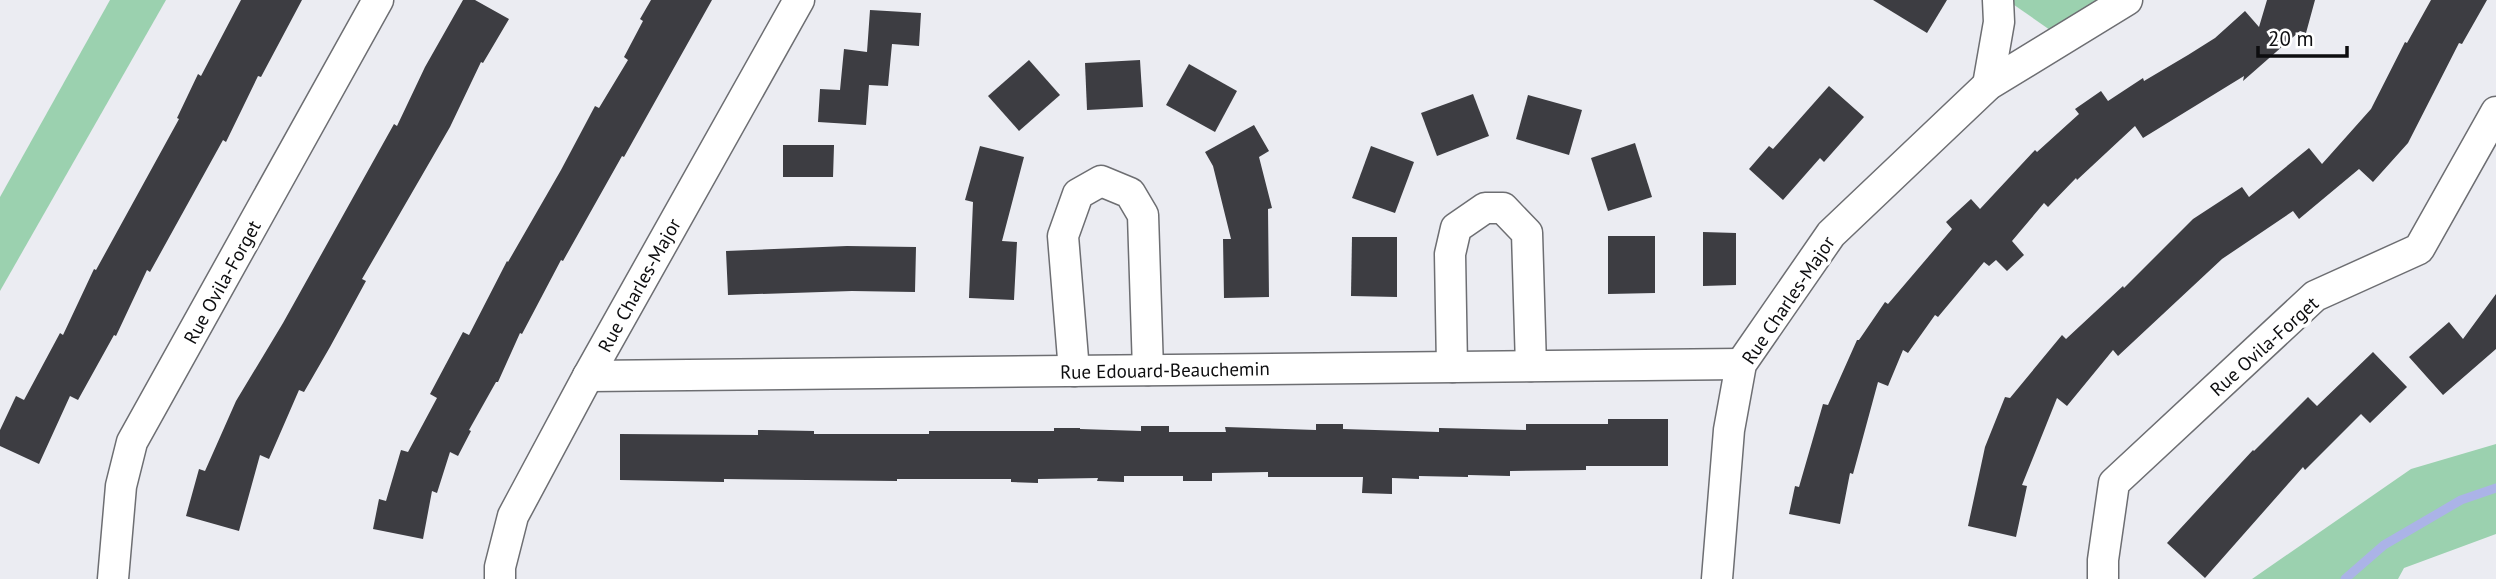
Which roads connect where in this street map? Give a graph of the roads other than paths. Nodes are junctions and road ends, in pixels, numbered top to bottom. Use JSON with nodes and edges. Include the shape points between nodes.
{"nodes":[{"id":1,"x":378,"y":0,"type":"edge"},
{"id":2,"x":799,"y":0,"type":"edge"},
{"id":3,"x":1998,"y":0,"type":"edge"},
{"id":4,"x":2127,"y":0,"type":"edge"},
{"id":5,"x":1988,"y":85,"type":"junction"},
{"id":6,"x":2496,"y":113,"type":"edge"},
{"id":7,"x":1741,"y":364,"type":"junction"},
{"id":8,"x":1531,"y":366,"type":"junction"},
{"id":9,"x":1452,"y":367,"type":"junction"},
{"id":10,"x":1148,"y":370,"type":"junction"},
{"id":11,"x":1074,"y":371,"type":"junction"},
{"id":12,"x":588,"y":376,"type":"junction"},
{"id":13,"x":113,"y":579,"type":"edge"},
{"id":14,"x":500,"y":579,"type":"edge"},
{"id":15,"x":1717,"y":579,"type":"edge"},
{"id":16,"x":2103,"y":579,"type":"edge"}],
"edges":[{"from":1,"to":13,"type":"street","name":"Rue Ovila-Forget","via":[[132,442],[121,486]]},
{"from":2,"to":12,"type":"street","name":"Rue Charles-Major"},
{"from":3,"to":5,"type":"street","via":[[1999,22]]},
{"from":4,"to":5,"type":"street","name":"Rue Charles-Major"},
{"from":5,"to":7,"type":"street","name":"Rue Charles-Major","via":[[1832,234]]},
{"from":6,"to":16,"type":"street","name":"Rue Ovila-Forget","via":[[2419,249],[2315,296],[2114,483]]},
{"from":7,"to":8,"type":"street","name":"Rue Edouard-Beauchemin"},
{"from":7,"to":15,"type":"street","name":"Rue Charles-Major","via":[[1729,430]]},
{"from":8,"to":9,"type":"street","name":"Rue Edouard-Beauchemin"},
{"from":8,"to":9,"type":"street","via":[[1527,233],[1503,208],[1485,208],[1456,228],[1450,254]]},
{"from":9,"to":10,"type":"street","name":"Rue Edouard-Beauchemin"},
{"from":10,"to":11,"type":"street","name":"Rue Edouard-Beauchemin"},
{"from":10,"to":11,"type":"street","via":[[1143,215],[1130,193],[1101,181],[1078,194],[1063,236]]},
{"from":11,"to":12,"type":"street","name":"Rue Edouard-Beauchemin"},
{"from":12,"to":14,"type":"street","name":"Rue Charles-Major","via":[[513,516]]}]}
